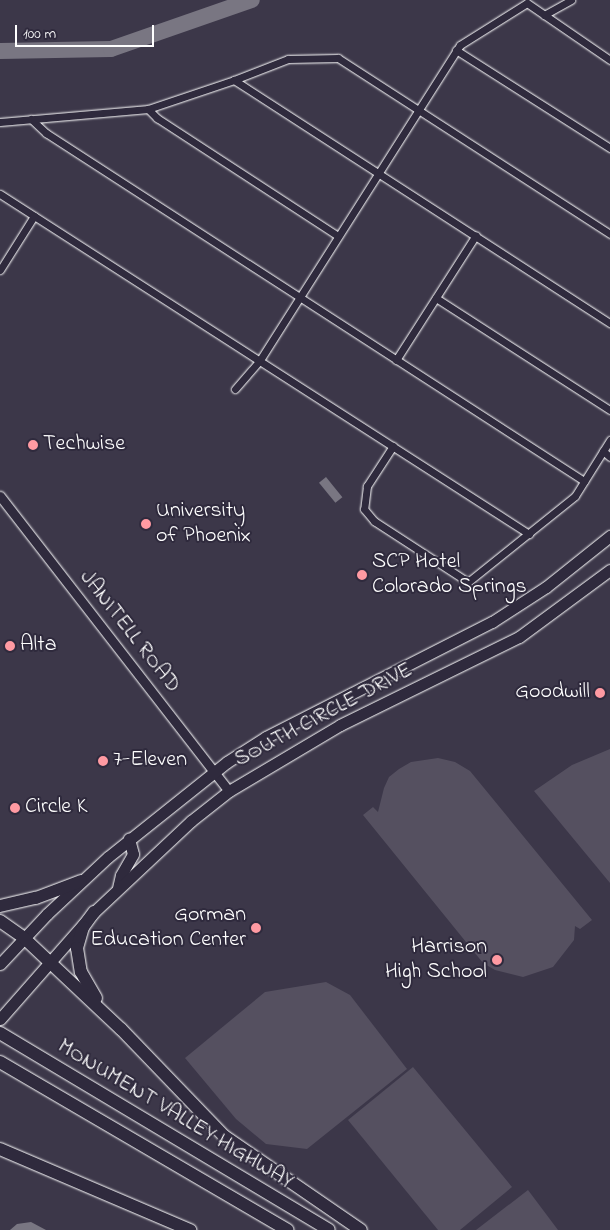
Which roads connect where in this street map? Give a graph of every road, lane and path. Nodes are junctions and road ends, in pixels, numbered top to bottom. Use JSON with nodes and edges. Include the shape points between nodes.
{"nodes":[{"id":1,"x":571,"y":0,"type":"edge"},
{"id":2,"x":544,"y":16,"type":"junction"},
{"id":3,"x":456,"y":50,"type":"junction"},
{"id":4,"x":610,"y":60,"type":"edge"},
{"id":5,"x":234,"y":80,"type":"junction"},
{"id":6,"x":148,"y":109,"type":"junction"},
{"id":7,"x":418,"y":110,"type":"junction"},
{"id":8,"x":31,"y":118,"type":"junction"},
{"id":9,"x":0,"y":122,"type":"edge"},
{"id":10,"x":610,"y":148,"type":"edge"},
{"id":11,"x":378,"y":173,"type":"junction"},
{"id":12,"x":0,"y":194,"type":"edge"},
{"id":13,"x":34,"y":216,"type":"junction"},
{"id":14,"x":610,"y":234,"type":"edge"},
{"id":15,"x":476,"y":235,"type":"junction"},
{"id":16,"x":338,"y":236,"type":"junction"},
{"id":17,"x":0,"y":270,"type":"edge"},
{"id":18,"x":300,"y":298,"type":"junction"},
{"id":19,"x":436,"y":298,"type":"junction"},
{"id":20,"x":610,"y":323,"type":"edge"},
{"id":21,"x":260,"y":360,"type":"junction"},
{"id":22,"x":396,"y":360,"type":"junction"},
{"id":23,"x":235,"y":389,"type":"dead end"},
{"id":24,"x":610,"y":410,"type":"edge"},
{"id":25,"x":610,"y":440,"type":"edge"},
{"id":26,"x":393,"y":446,"type":"junction"},
{"id":27,"x":603,"y":452,"type":"junction"},
{"id":28,"x":610,"y":457,"type":"edge"},
{"id":29,"x":584,"y":481,"type":"junction"},
{"id":30,"x":0,"y":496,"type":"edge"},
{"id":31,"x":529,"y":534,"type":"junction"},
{"id":32,"x":610,"y":536,"type":"edge"},
{"id":33,"x":610,"y":570,"type":"edge"},
{"id":34,"x":214,"y":772,"type":"junction"},
{"id":35,"x":229,"y":791,"type":"junction"},
{"id":36,"x":129,"y":839,"type":"junction"},
{"id":37,"x":81,"y":881,"type":"junction"},
{"id":38,"x":118,"y":888,"type":"junction"},
{"id":39,"x":0,"y":906,"type":"edge"},
{"id":40,"x":94,"y":912,"type":"junction"},
{"id":41,"x":0,"y":921,"type":"edge"},
{"id":42,"x":24,"y":938,"type":"junction"},
{"id":43,"x":51,"y":962,"type":"junction"},
{"id":44,"x":0,"y":964,"type":"edge"},
{"id":45,"x":0,"y":1019,"type":"edge"},
{"id":46,"x":121,"y":1029,"type":"junction"},
{"id":47,"x":0,"y":1033,"type":"edge"},
{"id":48,"x":1,"y":1062,"type":"edge"},
{"id":49,"x":0,"y":1149,"type":"edge"},
{"id":50,"x":190,"y":1230,"type":"edge"},
{"id":51,"x":288,"y":1230,"type":"edge"},
{"id":52,"x":329,"y":1230,"type":"edge"},
{"id":53,"x":361,"y":1230,"type":"edge"}],
"edges":[{"from":1,"to":2,"type":"street"},
{"from":2,"to":3,"type":"street","via":[[527,3]]},
{"from":2,"to":4,"type":"street"},
{"from":3,"to":7,"type":"street"},
{"from":3,"to":10,"type":"street"},
{"from":5,"to":6,"type":"street"},
{"from":5,"to":7,"type":"street","via":[[279,61],[328,56],[338,58]]},
{"from":5,"to":11,"type":"street"},
{"from":6,"to":8,"type":"street"},
{"from":6,"to":16,"type":"street"},
{"from":7,"to":11,"type":"street"},
{"from":7,"to":14,"type":"street"},
{"from":8,"to":9,"type":"street"},
{"from":8,"to":18,"type":"street","via":[[46,133]]},
{"from":11,"to":15,"type":"street"},
{"from":11,"to":16,"type":"street"},
{"from":12,"to":13,"type":"street"},
{"from":13,"to":17,"type":"street"},
{"from":13,"to":21,"type":"street"},
{"from":15,"to":19,"type":"street"},
{"from":15,"to":20,"type":"street"},
{"from":16,"to":18,"type":"street"},
{"from":18,"to":21,"type":"street"},
{"from":18,"to":22,"type":"street"},
{"from":19,"to":22,"type":"street"},
{"from":19,"to":24,"type":"street"},
{"from":21,"to":23,"type":"street"},
{"from":21,"to":26,"type":"street"},
{"from":22,"to":29,"type":"street"},
{"from":25,"to":27,"type":"street"},
{"from":26,"to":31,"type":"street"},
{"from":26,"to":31,"type":"street","via":[[367,486],[364,509],[374,521],[468,582]]},
{"from":27,"to":28,"type":"street"},
{"from":27,"to":29,"type":"street"},
{"from":29,"to":31,"type":"street","via":[[569,502]]},
{"from":30,"to":34,"type":"street","name":"JANITELL ROAD"},
{"from":32,"to":34,"type":"main road","name":"SOUTH CIRCLE DRIVE","via":[[546,587],[492,622],[266,737]]},
{"from":33,"to":35,"type":"main road","name":"SOUTH CIRCLE DRIVE","via":[[519,637],[340,725]]},
{"from":34,"to":35,"type":"street","name":"JANITELL ROAD"},
{"from":34,"to":36,"type":"main road","name":"SOUTH CIRCLE DRIVE"},
{"from":35,"to":38,"type":"main road","name":"SOUTH CIRCLE DRIVE"},
{"from":36,"to":37,"type":"main road","name":"SOUTH CIRCLE DRIVE"},
{"from":36,"to":38,"type":"main road","via":[[133,854],[121,875]]},
{"from":37,"to":39,"type":"highway","via":[[36,898]]},
{"from":37,"to":42,"type":"main road","name":"SOUTH CIRCLE DRIVE"},
{"from":38,"to":40,"type":"main road","name":"SOUTH CIRCLE DRIVE"},
{"from":40,"to":43,"type":"main road","name":"SOUTH CIRCLE DRIVE"},
{"from":40,"to":46,"type":"highway","via":[[80,936],[78,962],[91,992]]},
{"from":41,"to":42,"type":"highway"},
{"from":42,"to":43,"type":"highway"},
{"from":42,"to":44,"type":"main road","name":"SOUTH CIRCLE DRIVE"},
{"from":43,"to":45,"type":"main road","name":"SOUTH CIRCLE DRIVE"},
{"from":43,"to":46,"type":"highway"},
{"from":46,"to":53,"type":"highway","via":[[224,1136]]},
{"from":47,"to":52,"type":"highway","name":"MONUMENT VALLEY HIGHWAY"},
{"from":48,"to":51,"type":"highway","name":"MONUMENT VALLEY HIGHWAY"},
{"from":49,"to":50,"type":"highway"}]}
